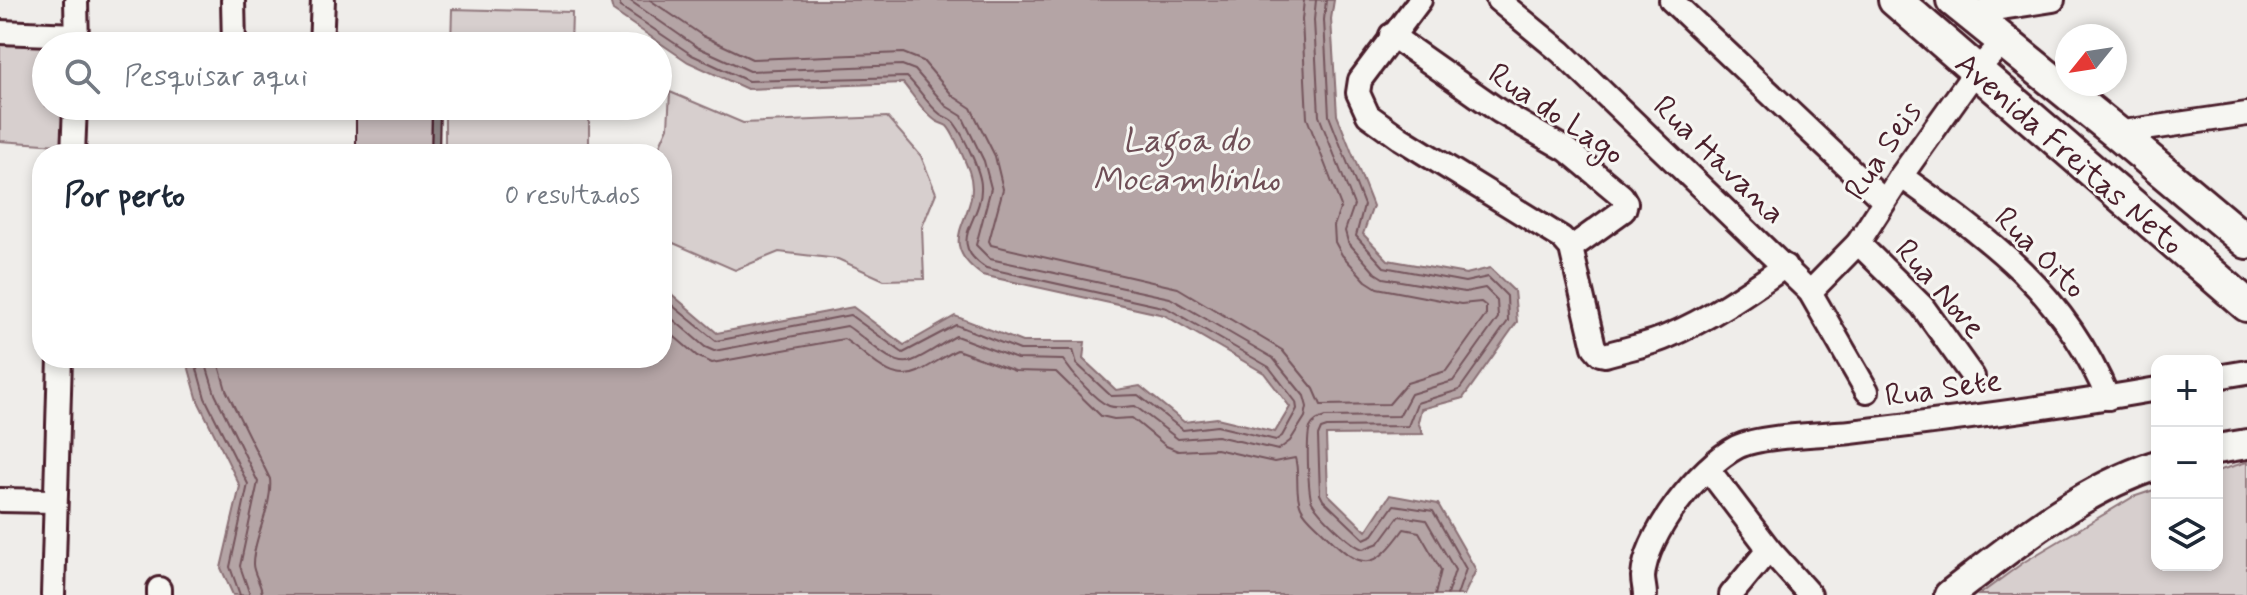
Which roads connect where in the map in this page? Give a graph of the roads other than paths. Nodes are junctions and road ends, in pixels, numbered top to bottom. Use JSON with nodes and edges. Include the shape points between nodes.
{"nodes":[{"id":1,"x":76,"y":0,"type":"edge"},
{"id":2,"x":233,"y":0,"type":"edge"},
{"id":3,"x":323,"y":0,"type":"edge"},
{"id":4,"x":1420,"y":0,"type":"edge"},
{"id":5,"x":1498,"y":0,"type":"edge"},
{"id":6,"x":1671,"y":0,"type":"edge"},
{"id":7,"x":1895,"y":0,"type":"edge"},
{"id":8,"x":2053,"y":0,"type":"edge"},
{"id":9,"x":1960,"y":6,"type":"edge"},
{"id":10,"x":0,"y":32,"type":"edge"},
{"id":11,"x":76,"y":32,"type":"edge"},
{"id":12,"x":234,"y":32,"type":"edge"},
{"id":13,"x":322,"y":32,"type":"edge"},
{"id":14,"x":1391,"y":35,"type":"junction"},
{"id":15,"x":32,"y":36,"type":"edge"},
{"id":16,"x":2004,"y":41,"type":"junction"},
{"id":17,"x":1975,"y":72,"type":"junction"},
{"id":18,"x":2247,"y":114,"type":"edge"},
{"id":19,"x":74,"y":120,"type":"edge"},
{"id":20,"x":2117,"y":133,"type":"junction"},
{"id":21,"x":73,"y":144,"type":"edge"},
{"id":22,"x":1901,"y":176,"type":"junction"},
{"id":23,"x":1884,"y":201,"type":"junction"},
{"id":24,"x":2247,"y":242,"type":"edge"},
{"id":25,"x":1858,"y":243,"type":"junction"},
{"id":26,"x":1571,"y":248,"type":"junction"},
{"id":27,"x":1785,"y":266,"type":"junction"},
{"id":28,"x":1810,"y":292,"type":"junction"},
{"id":29,"x":2247,"y":305,"type":"edge"},
{"id":30,"x":60,"y":368,"type":"edge"},
{"id":31,"x":2247,"y":372,"type":"edge"},
{"id":32,"x":2223,"y":376,"type":"edge"},
{"id":33,"x":1973,"y":377,"type":"dead end"},
{"id":34,"x":2151,"y":390,"type":"edge"},
{"id":35,"x":1867,"y":391,"type":"dead end"},
{"id":36,"x":2108,"y":398,"type":"junction"},
{"id":37,"x":2247,"y":444,"type":"edge"},
{"id":38,"x":2223,"y":448,"type":"edge"},
{"id":39,"x":2151,"y":467,"type":"edge"},
{"id":40,"x":1708,"y":469,"type":"junction"},
{"id":41,"x":0,"y":500,"type":"edge"},
{"id":42,"x":55,"y":501,"type":"junction"},
{"id":43,"x":1769,"y":549,"type":"junction"},
{"id":44,"x":53,"y":595,"type":"edge"},
{"id":45,"x":1645,"y":595,"type":"edge"},
{"id":46,"x":1731,"y":595,"type":"edge"},
{"id":47,"x":1810,"y":595,"type":"edge"},
{"id":48,"x":1949,"y":595,"type":"edge"}],
"edges":[{"from":1,"to":11,"type":"street"},
{"from":2,"to":12,"type":"street"},
{"from":3,"to":13,"type":"street"},
{"from":4,"to":14,"type":"street"},
{"from":5,"to":27,"type":"street","name":"Rua Havana","via":[[1561,52]]},
{"from":6,"to":23,"type":"street"},
{"from":7,"to":17,"type":"main road","name":"Avenida Freitas Neto"},
{"from":8,"to":9,"type":"street"},
{"from":9,"to":16,"type":"main road","name":"Avenida Freitas Neto"},
{"from":10,"to":15,"type":"street"},
{"from":14,"to":26,"type":"street","via":[[1360,80],[1358,93],[1368,115],[1550,229]]},
{"from":14,"to":26,"type":"street","name":"Rua do Lago","via":[[1499,111],[1567,150],[1622,196],[1624,210]]},
{"from":16,"to":17,"type":"street","name":"Rua Seis"},
{"from":16,"to":20,"type":"main road","name":"Avenida Freitas Neto"},
{"from":17,"to":22,"type":"street","name":"Rua Seis"},
{"from":17,"to":29,"type":"main road","name":"Avenida Freitas Neto"},
{"from":18,"to":20,"type":"street"},
{"from":19,"to":21,"type":"street"},
{"from":20,"to":24,"type":"main road","name":"Avenida Freitas Neto"},
{"from":22,"to":23,"type":"street","name":"Rua Seis"},
{"from":22,"to":36,"type":"street","name":"Rua Oito","via":[[2015,261],[2077,336]]},
{"from":23,"to":25,"type":"street","name":"Rua Seis"},
{"from":25,"to":28,"type":"street","name":"Rua Seis"},
{"from":25,"to":33,"type":"street","name":"Rua Nove","via":[[1922,306]]},
{"from":26,"to":27,"type":"street","via":[[1594,347],[1602,355],[1690,326]]},
{"from":27,"to":28,"type":"street","name":"Rua Havana"},
{"from":28,"to":35,"type":"street","name":"Rua Havana"},
{"from":30,"to":42,"type":"street"},
{"from":31,"to":32,"type":"street"},
{"from":34,"to":36,"type":"street","name":"Rua Sete"},
{"from":36,"to":40,"type":"street","name":"Rua Sete","via":[[1768,440],[1738,446]]},
{"from":37,"to":38,"type":"street"},
{"from":39,"to":48,"type":"street","via":[[2104,487],[2058,516]]},
{"from":40,"to":43,"type":"street"},
{"from":40,"to":45,"type":"street","via":[[1688,488],[1653,543],[1643,576]]},
{"from":41,"to":42,"type":"street"},
{"from":42,"to":44,"type":"street"},
{"from":43,"to":46,"type":"street"},
{"from":43,"to":47,"type":"street"}]}
